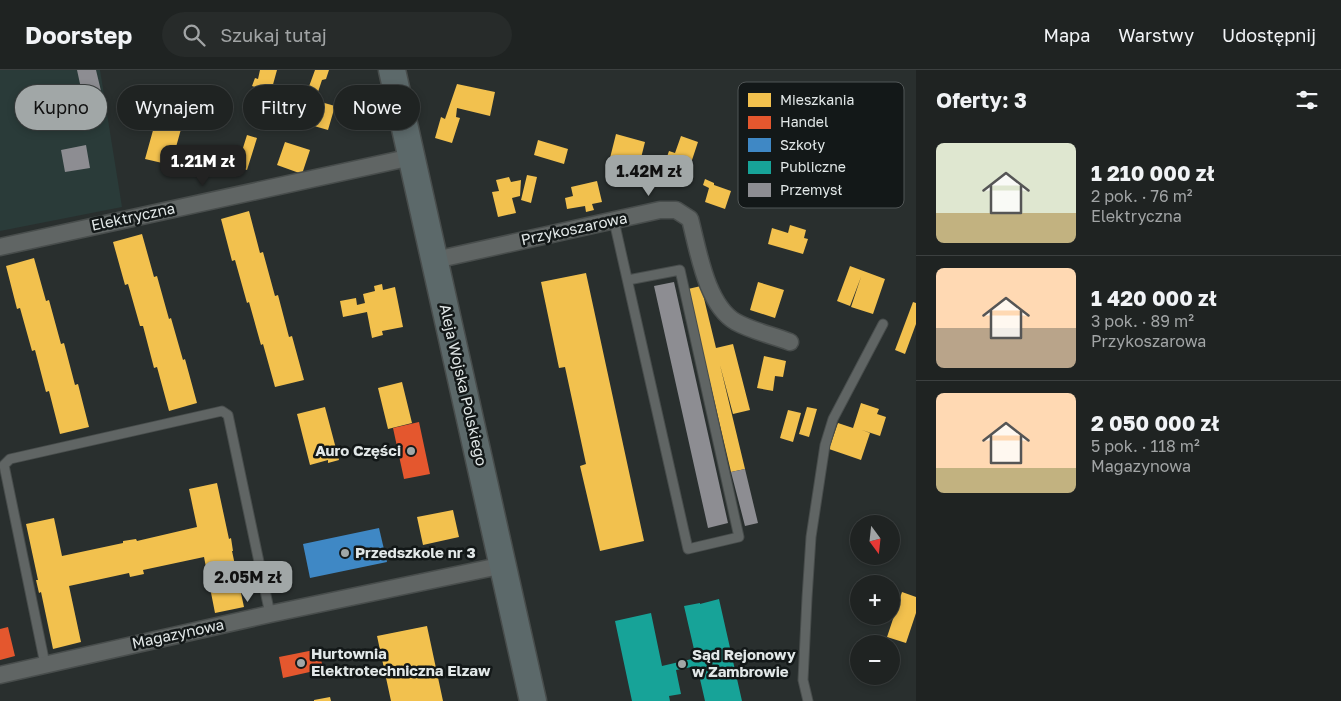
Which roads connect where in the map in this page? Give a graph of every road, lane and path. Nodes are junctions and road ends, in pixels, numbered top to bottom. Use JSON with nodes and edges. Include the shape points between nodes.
{"nodes":[{"id":1,"x":392,"y":70,"type":"edge"},
{"id":2,"x":412,"y":157,"type":"junction"},
{"id":3,"x":614,"y":220,"type":"junction"},
{"id":4,"x":0,"y":247,"type":"edge"},
{"id":5,"x":435,"y":260,"type":"junction"},
{"id":6,"x":628,"y":280,"type":"junction"},
{"id":7,"x":883,"y":324,"type":"dead end"},
{"id":8,"x":790,"y":342,"type":"dead end"},
{"id":9,"x":504,"y":565,"type":"junction"},
{"id":10,"x":270,"y":614,"type":"junction"},
{"id":11,"x":45,"y":664,"type":"junction"},
{"id":12,"x":0,"y":674,"type":"edge"},
{"id":13,"x":533,"y":701,"type":"edge"},
{"id":14,"x":808,"y":701,"type":"edge"}],
"edges":[{"from":1,"to":2,"type":"main road","name":"Aleja Wojska Polskiego"},
{"from":2,"to":4,"type":"street","name":"Elektryczna"},
{"from":2,"to":5,"type":"main road","name":"Aleja Wojska Polskiego"},
{"from":3,"to":5,"type":"street","name":"Przykoszarowa"},
{"from":3,"to":6,"type":"lane"},
{"from":3,"to":8,"type":"street","name":"Przykoszarowa","via":[[660,210],[676,210],[690,219],[704,273],[719,306],[735,321]]},
{"from":5,"to":9,"type":"main road","name":"Aleja Wojska Polskiego"},
{"from":6,"to":6,"type":"lane","via":[[680,270],[739,537],[688,549]]},
{"from":7,"to":14,"type":"lane","via":[[833,419],[824,445],[811,537],[807,598],[803,680]]},
{"from":9,"to":10,"type":"street","name":"Magazynowa"},
{"from":9,"to":13,"type":"main road","name":"Aleja Wojska Polskiego"},
{"from":10,"to":11,"type":"street","name":"Magazynowa"},
{"from":10,"to":11,"type":"lane","via":[[228,415],[222,411],[10,459],[4,465]]},
{"from":11,"to":12,"type":"street","name":"Magazynowa"}]}
